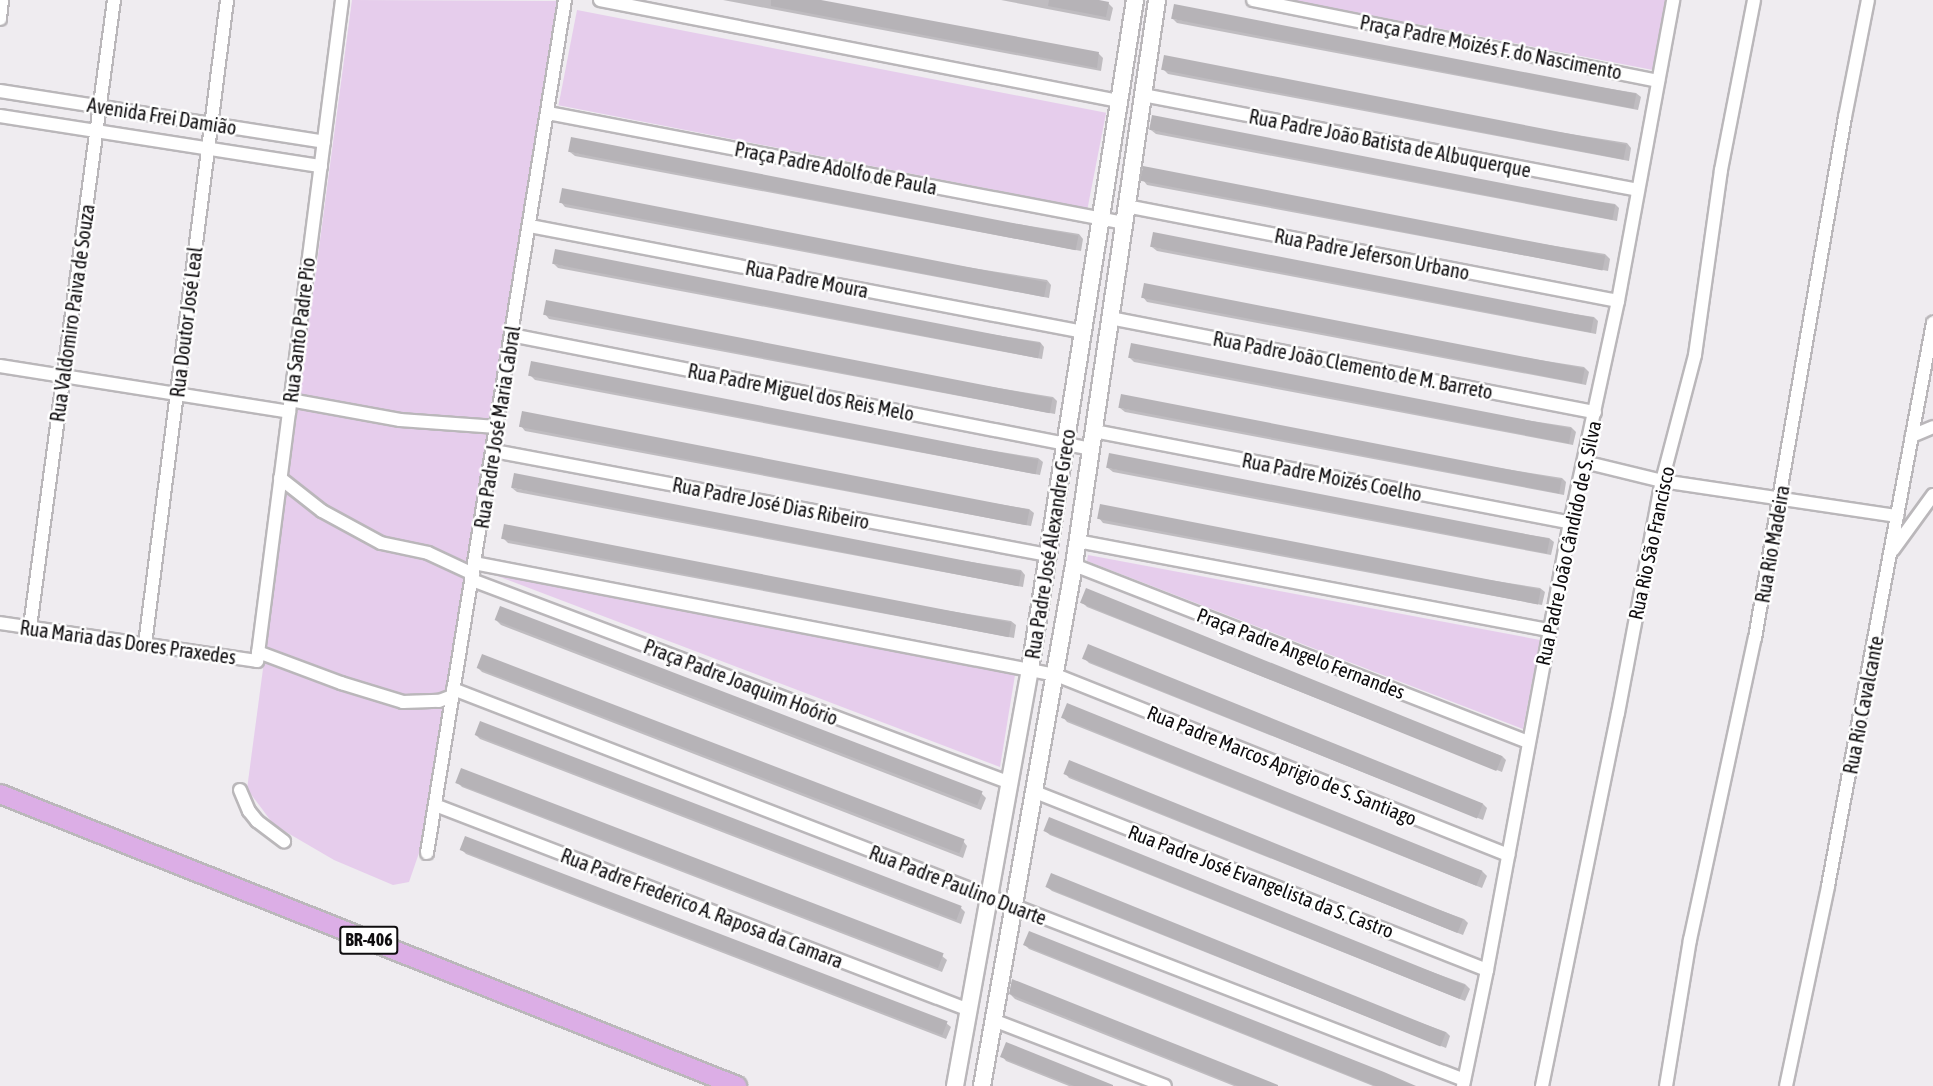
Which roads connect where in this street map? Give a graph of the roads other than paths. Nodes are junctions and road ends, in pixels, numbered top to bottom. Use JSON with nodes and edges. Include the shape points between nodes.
{"nodes":[{"id":1,"x":2,"y":0,"type":"edge"},
{"id":2,"x":114,"y":0,"type":"edge"},
{"id":3,"x":227,"y":0,"type":"edge"},
{"id":4,"x":342,"y":0,"type":"edge"},
{"id":5,"x":566,"y":0,"type":"edge"},
{"id":6,"x":600,"y":0,"type":"edge"},
{"id":7,"x":1135,"y":0,"type":"edge"},
{"id":8,"x":1157,"y":0,"type":"edge"},
{"id":9,"x":1253,"y":0,"type":"edge"},
{"id":10,"x":1673,"y":0,"type":"edge"},
{"id":11,"x":1754,"y":0,"type":"edge"},
{"id":12,"x":1868,"y":0,"type":"edge"},
{"id":13,"x":0,"y":19,"type":"edge"},
{"id":14,"x":1658,"y":81,"type":"junction"},
{"id":15,"x":0,"y":91,"type":"edge"},
{"id":16,"x":1143,"y":95,"type":"junction"},
{"id":17,"x":1119,"y":101,"type":"junction"},
{"id":18,"x":100,"y":106,"type":"junction"},
{"id":19,"x":548,"y":113,"type":"junction"},
{"id":20,"x":0,"y":116,"type":"edge"},
{"id":21,"x":212,"y":124,"type":"junction"},
{"id":22,"x":96,"y":131,"type":"junction"},
{"id":23,"x":324,"y":142,"type":"junction"},
{"id":24,"x":208,"y":148,"type":"junction"},
{"id":25,"x":321,"y":165,"type":"junction"},
{"id":26,"x":1638,"y":190,"type":"junction"},
{"id":27,"x":1125,"y":215,"type":"junction"},
{"id":28,"x":1101,"y":219,"type":"junction"},
{"id":29,"x":530,"y":226,"type":"junction"},
{"id":30,"x":1618,"y":301,"type":"junction"},
{"id":31,"x":1110,"y":318,"type":"junction"},
{"id":32,"x":1933,"y":323,"type":"edge"},
{"id":33,"x":1083,"y":332,"type":"junction"},
{"id":34,"x":511,"y":335,"type":"junction"},
{"id":35,"x":0,"y":366,"type":"edge"},
{"id":36,"x":64,"y":376,"type":"junction"},
{"id":37,"x":177,"y":394,"type":"junction"},
{"id":38,"x":290,"y":406,"type":"junction"},
{"id":39,"x":1595,"y":412,"type":"junction"},
{"id":40,"x":497,"y":427,"type":"junction"},
{"id":41,"x":1933,"y":427,"type":"edge"},
{"id":42,"x":1094,"y":431,"type":"junction"},
{"id":43,"x":1912,"y":436,"type":"junction"},
{"id":44,"x":1065,"y":444,"type":"junction"},
{"id":45,"x":1091,"y":449,"type":"junction"},
{"id":46,"x":494,"y":451,"type":"junction"},
{"id":47,"x":1584,"y":462,"type":"junction"},
{"id":48,"x":280,"y":478,"type":"junction"},
{"id":49,"x":1662,"y":481,"type":"junction"},
{"id":50,"x":1933,"y":495,"type":"edge"},
{"id":51,"x":1781,"y":496,"type":"junction"},
{"id":52,"x":1897,"y":516,"type":"junction"},
{"id":53,"x":1570,"y":523,"type":"junction"},
{"id":54,"x":1077,"y":541,"type":"junction"},
{"id":55,"x":1891,"y":552,"type":"junction"},
{"id":56,"x":1048,"y":555,"type":"junction"},
{"id":57,"x":1074,"y":565,"type":"junction"},
{"id":58,"x":473,"y":573,"type":"junction"},
{"id":59,"x":0,"y":623,"type":"edge"},
{"id":60,"x":30,"y":627,"type":"junction"},
{"id":61,"x":1550,"y":630,"type":"junction"},
{"id":62,"x":145,"y":644,"type":"junction"},
{"id":63,"x":257,"y":656,"type":"junction"},
{"id":64,"x":1030,"y":669,"type":"junction"},
{"id":65,"x":1056,"y":675,"type":"junction"},
{"id":66,"x":452,"y":692,"type":"junction"},
{"id":67,"x":1528,"y":742,"type":"junction"},
{"id":68,"x":1010,"y":783,"type":"junction"},
{"id":69,"x":240,"y":790,"type":"dead end"},
{"id":70,"x":1035,"y":792,"type":"junction"},
{"id":71,"x":0,"y":794,"type":"edge"},
{"id":72,"x":435,"y":805,"type":"junction"},
{"id":73,"x":284,"y":841,"type":"dead end"},
{"id":74,"x":427,"y":853,"type":"dead end"},
{"id":75,"x":1508,"y":855,"type":"junction"},
{"id":76,"x":989,"y":897,"type":"junction"},
{"id":77,"x":1012,"y":905,"type":"junction"},
{"id":78,"x":1487,"y":970,"type":"junction"},
{"id":79,"x":969,"y":1010,"type":"junction"},
{"id":80,"x":993,"y":1020,"type":"junction"},
{"id":81,"x":1463,"y":1083,"type":"edge"},
{"id":82,"x":737,"y":1086,"type":"edge"},
{"id":83,"x":955,"y":1086,"type":"edge"},
{"id":84,"x":982,"y":1086,"type":"edge"},
{"id":85,"x":1165,"y":1086,"type":"edge"},
{"id":86,"x":1542,"y":1086,"type":"edge"},
{"id":87,"x":1666,"y":1086,"type":"edge"},
{"id":88,"x":1786,"y":1086,"type":"edge"}],
"edges":[{"from":1,"to":13,"type":"street"},
{"from":2,"to":18,"type":"street","name":"Rua Valdomiro Paiva de Souza"},
{"from":3,"to":21,"type":"street","name":"Rua Doutor José Leal"},
{"from":4,"to":23,"type":"street","name":"Rua Santo Padre Pio"},
{"from":5,"to":19,"type":"street","name":"Rua Padre José Maria Cabral"},
{"from":6,"to":17,"type":"street"},
{"from":7,"to":17,"type":"street","name":"Rua Padre José Alexandre Greco"},
{"from":8,"to":16,"type":"street","name":"Rua Padre José Alexandre Greco"},
{"from":9,"to":14,"type":"street","name":"Praça Padre Moizés F. do Nascimento"},
{"from":10,"to":14,"type":"street","name":"Rua Padre João Cândido de S. Silva"},
{"from":11,"to":49,"type":"street","name":"Rua Rio São Francisco","via":[[1721,170],[1695,355]]},
{"from":12,"to":51,"type":"street","name":"Rua Rio Madeira"},
{"from":14,"to":26,"type":"street","name":"Rua Padre João Cândido de S. Silva"},
{"from":15,"to":18,"type":"street","name":"Avenida Frei Damião"},
{"from":16,"to":26,"type":"street","name":"Rua Padre João Batista de Albuquerque"},
{"from":16,"to":27,"type":"street","name":"Rua Padre José Alexandre Greco"},
{"from":17,"to":28,"type":"street","name":"Rua Padre José Alexandre Greco"},
{"from":18,"to":21,"type":"street","name":"Avenida Frei Damião"},
{"from":18,"to":22,"type":"street","name":"Rua Valdomiro Paiva de Souza"},
{"from":19,"to":28,"type":"street","name":"Praça Padre Adolfo de Paula"},
{"from":19,"to":29,"type":"street","name":"Rua Padre José Maria Cabral"},
{"from":20,"to":22,"type":"street","name":"Avenida Frei Damião"},
{"from":21,"to":23,"type":"street","name":"Avenida Frei Damião"},
{"from":21,"to":24,"type":"street","name":"Rua Doutor José Leal"},
{"from":22,"to":24,"type":"street","name":"Avenida Frei Damião"},
{"from":22,"to":36,"type":"street","name":"Rua Valdomiro Paiva de Souza"},
{"from":23,"to":25,"type":"street","name":"Rua Santo Padre Pio"},
{"from":24,"to":25,"type":"street","name":"Avenida Frei Damião"},
{"from":24,"to":37,"type":"street","name":"Rua Doutor José Leal"},
{"from":25,"to":38,"type":"street","name":"Rua Santo Padre Pio"},
{"from":26,"to":30,"type":"street","name":"Rua Padre João Cândido de S. Silva"},
{"from":27,"to":28,"type":"street","name":"Praça Padre Adolfo de Paula"},
{"from":27,"to":30,"type":"street","name":"Rua Padre Jeferson Urbano"},
{"from":27,"to":31,"type":"street","name":"Rua Padre José Alexandre Greco"},
{"from":28,"to":33,"type":"street","name":"Rua Padre José Alexandre Greco"},
{"from":29,"to":33,"type":"street","name":"Rua Padre Moura"},
{"from":29,"to":34,"type":"street","name":"Rua Padre José Maria Cabral"},
{"from":30,"to":39,"type":"street","name":"Rua Padre João Cândido de S. Silva"},
{"from":31,"to":39,"type":"street","name":"Rua Padre João Clemento de M. Barreto"},
{"from":31,"to":42,"type":"street","name":"Rua Padre José Alexandre Greco"},
{"from":32,"to":43,"type":"street","name":"Rua Rio Cavalcante"},
{"from":33,"to":44,"type":"street","name":"Rua Padre José Alexandre Greco"},
{"from":34,"to":40,"type":"street","name":"Rua Padre José Maria Cabral"},
{"from":34,"to":44,"type":"street","name":"Rua Padre Miguel dos Reis Melo"},
{"from":35,"to":36,"type":"street"},
{"from":36,"to":37,"type":"street"},
{"from":36,"to":60,"type":"street","name":"Rua Valdomiro Paiva de Souza"},
{"from":37,"to":38,"type":"street"},
{"from":37,"to":62,"type":"street","name":"Rua Doutor José Leal"},
{"from":38,"to":40,"type":"street"},
{"from":38,"to":48,"type":"street","name":"Rua Santo Padre Pio"},
{"from":39,"to":47,"type":"street","name":"Rua Padre João Cândido de S. Silva"},
{"from":40,"to":46,"type":"street","name":"Rua Padre José Maria Cabral"},
{"from":41,"to":43,"type":"street"},
{"from":42,"to":45,"type":"street","name":"Rua Padre José Alexandre Greco"},
{"from":42,"to":53,"type":"street","name":"Rua Padre Moizés Coelho"},
{"from":43,"to":52,"type":"street","name":"Rua Rio Cavalcante"},
{"from":44,"to":45,"type":"street","name":"Rua Padre Miguel dos Reis Melo"},
{"from":44,"to":56,"type":"street","name":"Rua Padre José Alexandre Greco"},
{"from":45,"to":54,"type":"street","name":"Rua Padre José Alexandre Greco"},
{"from":46,"to":56,"type":"street","name":"Rua Padre José Dias Ribeiro"},
{"from":46,"to":58,"type":"street","name":"Rua Padre José Maria Cabral"},
{"from":47,"to":49,"type":"street"},
{"from":47,"to":53,"type":"street","name":"Rua Padre João Cândido de S. Silva"},
{"from":48,"to":58,"type":"street","via":[[322,511],[381,543],[428,553]]},
{"from":48,"to":63,"type":"street","name":"Rua Santo Padre Pio"},
{"from":49,"to":51,"type":"street"},
{"from":49,"to":86,"type":"street","name":"Rua Rio São Francisco"},
{"from":50,"to":55,"type":"street"},
{"from":51,"to":52,"type":"street"},
{"from":51,"to":87,"type":"street","name":"Rua Rio Madeira","via":[[1755,638],[1690,940]]},
{"from":52,"to":55,"type":"street","name":"Rua Rio Cavalcante"},
{"from":53,"to":61,"type":"street","name":"Rua Padre João Cândido de S. Silva"},
{"from":54,"to":57,"type":"street","name":"Rua Padre José Alexandre Greco"},
{"from":54,"to":61,"type":"street"},
{"from":55,"to":88,"type":"street","name":"Rua Rio Cavalcante"},
{"from":56,"to":64,"type":"street","name":"Rua Padre José Alexandre Greco"},
{"from":57,"to":65,"type":"street","name":"Rua Padre José Alexandre Greco"},
{"from":57,"to":67,"type":"street","name":"Praça Padre Angelo Fernandes"},
{"from":58,"to":64,"type":"street"},
{"from":58,"to":66,"type":"street","name":"Rua Padre José Maria Cabral"},
{"from":58,"to":68,"type":"street","name":"Praça Padre Joaquim Hoório"},
{"from":59,"to":60,"type":"street","name":"Rua Maria das Dores Praxedes"},
{"from":60,"to":62,"type":"street","name":"Rua Maria das Dores Praxedes"},
{"from":61,"to":67,"type":"street","name":"Rua Padre João Cândido de S. Silva"},
{"from":62,"to":63,"type":"street","name":"Rua Maria das Dores Praxedes"},
{"from":63,"to":66,"type":"street","name":"Rua Maria das Dores Praxedes","via":[[403,702],[439,701]]},
{"from":64,"to":65,"type":"street","name":"Rua Padre Marcos Aprigio de S. Santiago"},
{"from":64,"to":68,"type":"street","name":"Rua Padre José Alexandre Greco"},
{"from":65,"to":70,"type":"street","name":"Rua Padre José Alexandre Greco"},
{"from":65,"to":75,"type":"street","name":"Rua Padre Marcos Aprigio de S. Santiago"},
{"from":66,"to":72,"type":"street","name":"Rua Padre José Maria Cabral"},
{"from":66,"to":76,"type":"street","name":"Rua Padre Paulino Duarte"},
{"from":67,"to":75,"type":"street","name":"Rua Padre João Cândido de S. Silva"},
{"from":68,"to":76,"type":"street","name":"Rua Padre José Alexandre Greco"},
{"from":69,"to":73,"type":"street","via":[[257,821]]},
{"from":70,"to":77,"type":"street","name":"Rua Padre José Alexandre Greco"},
{"from":70,"to":78,"type":"street","name":"Rua Padre José Evangelista da S. Castro"},
{"from":71,"to":82,"type":"main road","number":"BR-406"},
{"from":72,"to":74,"type":"street","name":"Rua Padre José Maria Cabral"},
{"from":72,"to":79,"type":"street","name":"Rua Padre Frederico A. Raposa da Camara"},
{"from":75,"to":78,"type":"street","name":"Rua Padre João Cândido de S. Silva"},
{"from":76,"to":77,"type":"street","name":"Rua Padre Paulino Duarte"},
{"from":76,"to":79,"type":"street","name":"Rua Padre José Alexandre Greco"},
{"from":77,"to":80,"type":"street","name":"Rua Padre José Alexandre Greco"},
{"from":77,"to":81,"type":"street","name":"Rua Padre Paulino Duarte"},
{"from":78,"to":81,"type":"street","name":"Rua Padre João Cândido de S. Silva"},
{"from":79,"to":83,"type":"street","name":"Rua Padre José Alexandre Greco"},
{"from":80,"to":84,"type":"street","name":"Rua Padre José Alexandre Greco"},
{"from":80,"to":85,"type":"street"}]}
